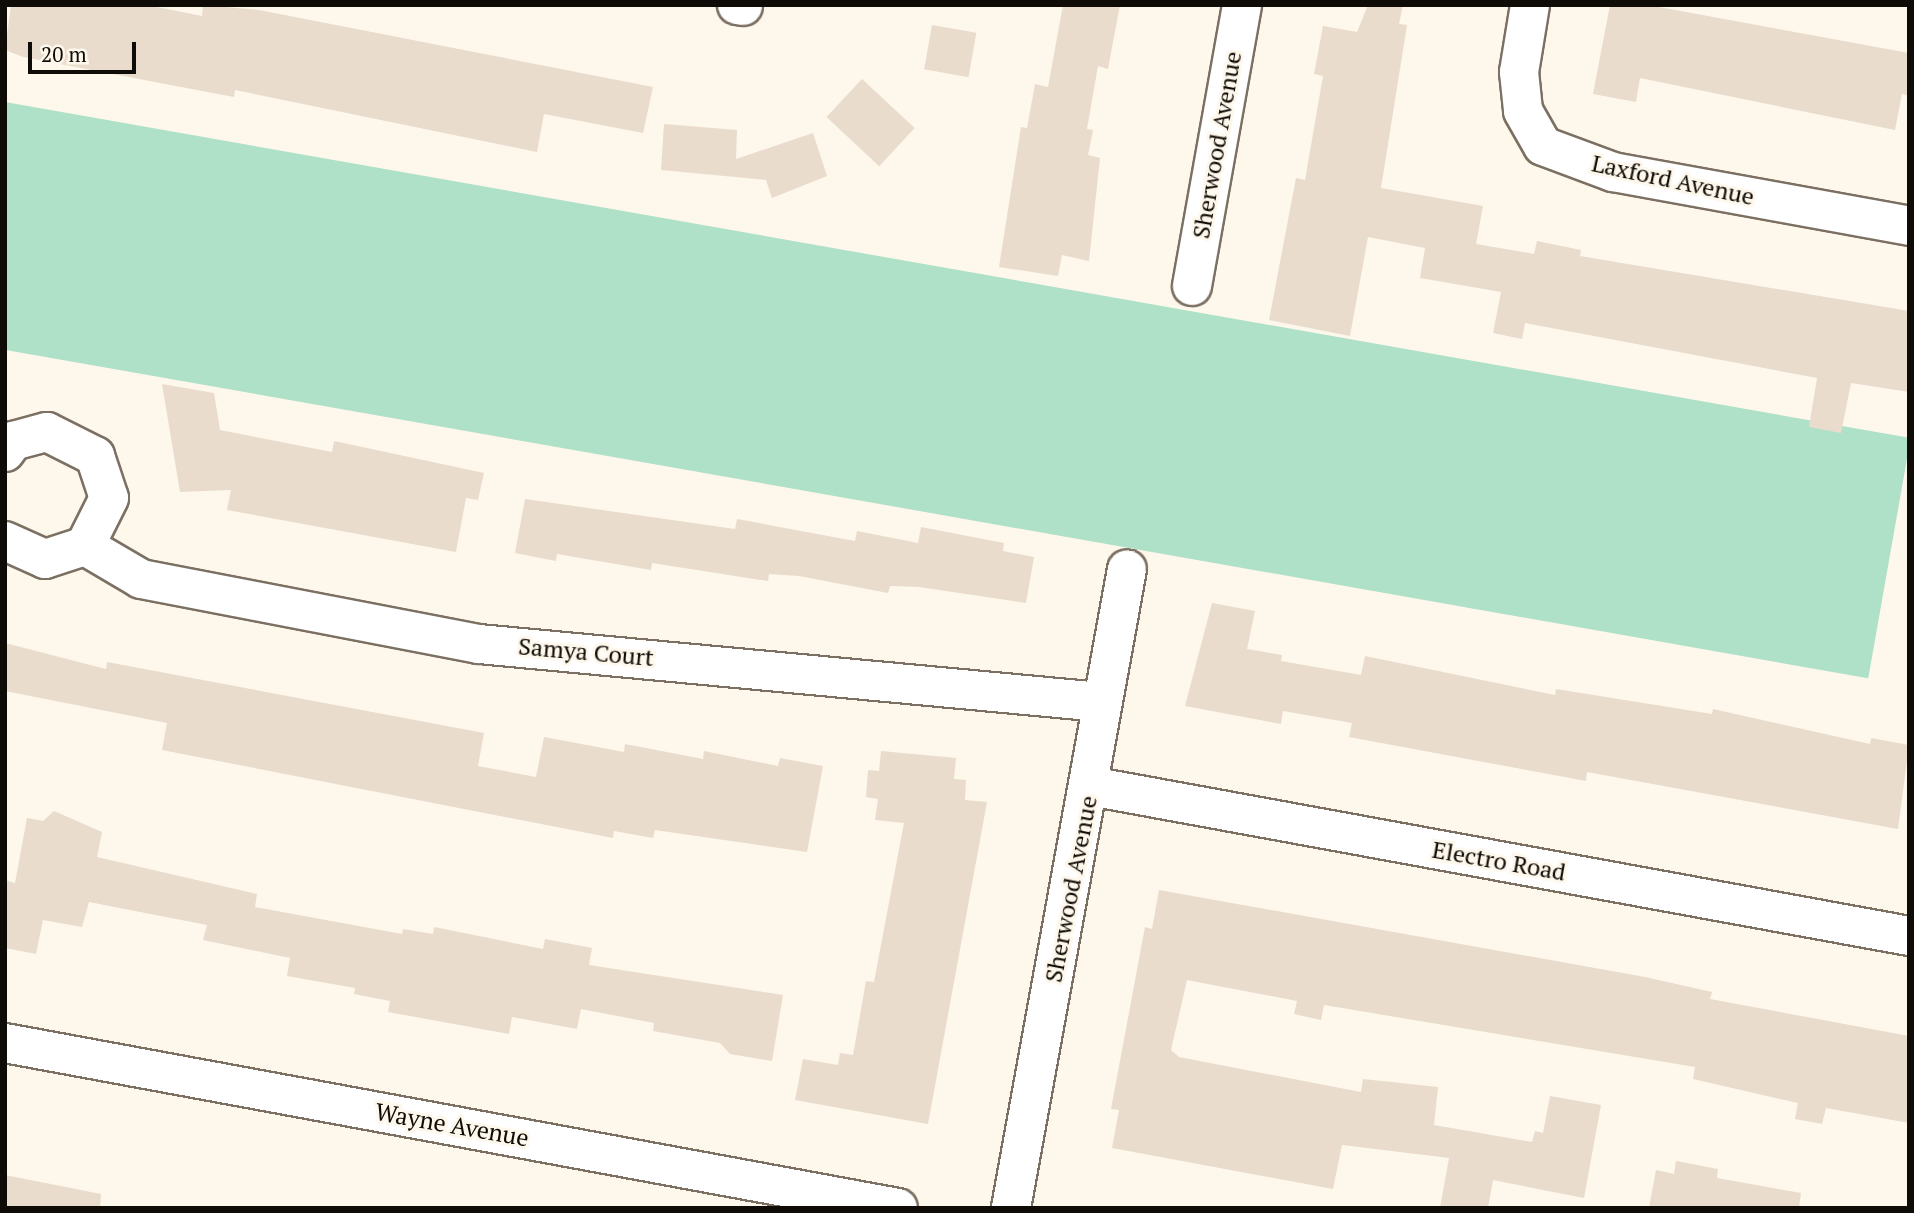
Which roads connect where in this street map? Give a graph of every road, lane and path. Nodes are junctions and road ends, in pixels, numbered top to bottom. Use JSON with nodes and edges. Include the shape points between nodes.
{"nodes":[{"id":1,"x":1242,"y":5,"type":"edge"},
{"id":2,"x":1530,"y":5,"type":"edge"},
{"id":3,"x":1909,"y":226,"type":"edge"},
{"id":4,"x":1192,"y":285,"type":"dead end"},
{"id":5,"x":5,"y":452,"type":"edge"},
{"id":6,"x":5,"y":541,"type":"edge"},
{"id":7,"x":85,"y":546,"type":"junction"},
{"id":8,"x":1127,"y":569,"type":"dead end"},
{"id":9,"x":1101,"y":702,"type":"junction"},
{"id":10,"x":1090,"y":786,"type":"junction"},
{"id":11,"x":1909,"y":936,"type":"edge"},
{"id":12,"x":5,"y":1043,"type":"edge"},
{"id":13,"x":898,"y":1208,"type":"edge"},
{"id":14,"x":1011,"y":1208,"type":"edge"}],
"edges":[{"from":1,"to":4,"type":"street","name":"Sherwood Avenue"},
{"from":2,"to":3,"type":"street","name":"Laxford Avenue","via":[[1519,72],[1523,111],[1543,146],[1613,172]]},
{"from":5,"to":7,"type":"street","via":[[13,441],[47,432],[95,456],[109,498]]},
{"from":6,"to":7,"type":"street","via":[[45,559]]},
{"from":7,"to":9,"type":"street","name":"Samya Court","via":[[141,579],[479,644]]},
{"from":8,"to":9,"type":"street","name":"Sherwood Avenue"},
{"from":9,"to":10,"type":"street","name":"Sherwood Avenue"},
{"from":10,"to":11,"type":"street","name":"Electro Road"},
{"from":10,"to":14,"type":"street","name":"Sherwood Avenue"},
{"from":12,"to":13,"type":"street","name":"Wayne Avenue"}]}
